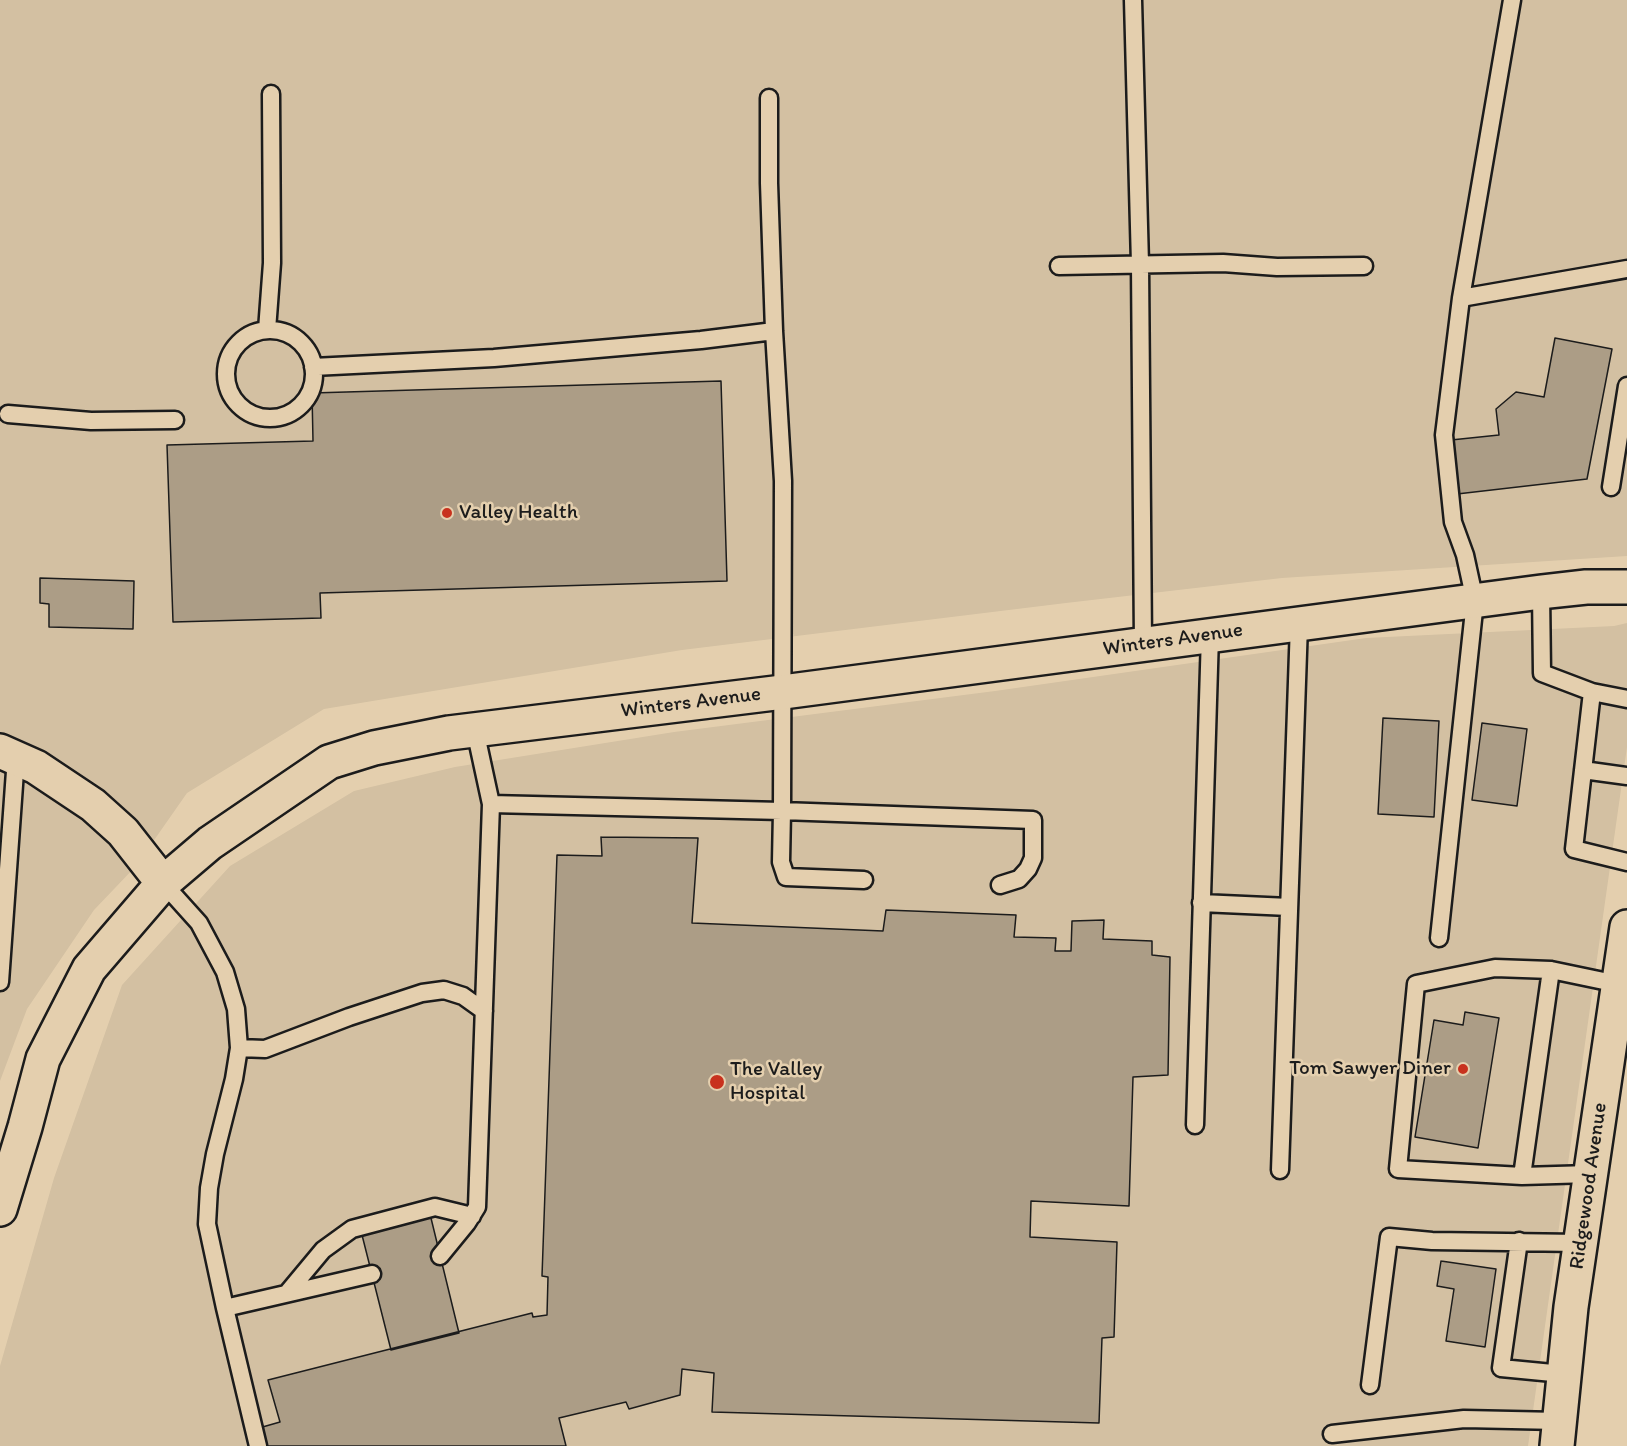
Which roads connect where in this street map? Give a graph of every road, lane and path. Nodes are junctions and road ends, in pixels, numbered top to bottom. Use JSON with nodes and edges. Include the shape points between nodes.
{"nodes":[{"id":1,"x":1133,"y":0,"type":"edge"},
{"id":2,"x":1512,"y":0,"type":"edge"},
{"id":3,"x":271,"y":94,"type":"dead end"},
{"id":4,"x":769,"y":98,"type":"dead end"},
{"id":5,"x":1140,"y":264,"type":"junction"},
{"id":6,"x":1059,"y":266,"type":"dead end"},
{"id":7,"x":1364,"y":266,"type":"dead end"},
{"id":8,"x":1627,"y":269,"type":"edge"},
{"id":9,"x":1461,"y":298,"type":"junction"},
{"id":10,"x":267,"y":330,"type":"junction"},
{"id":11,"x":774,"y":331,"type":"junction"},
{"id":12,"x":313,"y":367,"type":"junction"},
{"id":13,"x":1627,"y":386,"type":"edge"},
{"id":14,"x":8,"y":414,"type":"dead end"},
{"id":15,"x":176,"y":420,"type":"dead end"},
{"id":16,"x":1611,"y":487,"type":"dead end"},
{"id":17,"x":1627,"y":587,"type":"edge"},
{"id":18,"x":1541,"y":592,"type":"junction"},
{"id":19,"x":1474,"y":601,"type":"junction"},
{"id":20,"x":1299,"y":624,"type":"junction"},
{"id":21,"x":1210,"y":635,"type":"junction"},
{"id":22,"x":1143,"y":644,"type":"junction"},
{"id":23,"x":783,"y":692,"type":"junction"},
{"id":24,"x":1592,"y":692,"type":"junction"},
{"id":25,"x":1627,"y":699,"type":"edge"},
{"id":26,"x":475,"y":730,"type":"junction"},
{"id":27,"x":8,"y":754,"type":"edge"},
{"id":28,"x":1583,"y":770,"type":"junction"},
{"id":29,"x":1627,"y":776,"type":"edge"},
{"id":30,"x":491,"y":804,"type":"junction"},
{"id":31,"x":782,"y":811,"type":"junction"},
{"id":32,"x":1627,"y":862,"type":"edge"},
{"id":33,"x":864,"y":880,"type":"dead end"},
{"id":34,"x":163,"y":883,"type":"junction"},
{"id":35,"x":1000,"y":885,"type":"dead end"},
{"id":36,"x":1201,"y":903,"type":"junction"},
{"id":37,"x":1289,"y":907,"type":"junction"},
{"id":38,"x":1627,"y":927,"type":"edge"},
{"id":39,"x":1439,"y":938,"type":"dead end"},
{"id":40,"x":1551,"y":970,"type":"junction"},
{"id":41,"x":0,"y":982,"type":"edge"},
{"id":42,"x":1618,"y":984,"type":"junction"},
{"id":43,"x":484,"y":1011,"type":"junction"},
{"id":44,"x":1619,"y":1034,"type":"edge"},
{"id":45,"x":238,"y":1048,"type":"junction"},
{"id":46,"x":1195,"y":1125,"type":"dead end"},
{"id":47,"x":1280,"y":1170,"type":"dead end"},
{"id":48,"x":1590,"y":1174,"type":"junction"},
{"id":49,"x":1522,"y":1176,"type":"junction"},
{"id":50,"x":1,"y":1202,"type":"edge"},
{"id":51,"x":472,"y":1216,"type":"junction"},
{"id":52,"x":1519,"y":1241,"type":"junction"},
{"id":53,"x":1581,"y":1243,"type":"junction"},
{"id":54,"x":440,"y":1256,"type":"dead end"},
{"id":55,"x":372,"y":1274,"type":"dead end"},
{"id":56,"x":288,"y":1292,"type":"junction"},
{"id":57,"x":225,"y":1308,"type":"junction"},
{"id":58,"x":1563,"y":1374,"type":"junction"},
{"id":59,"x":1371,"y":1384,"type":"dead end"},
{"id":60,"x":1332,"y":1434,"type":"dead end"},
{"id":61,"x":1558,"y":1434,"type":"edge"},
{"id":62,"x":258,"y":1446,"type":"edge"}],
"edges":[{"from":1,"to":5,"type":"lane"},
{"from":2,"to":9,"type":"lane"},
{"from":3,"to":10,"type":"lane","via":[[272,263]]},
{"from":4,"to":11,"type":"lane"},
{"from":5,"to":6,"type":"lane"},
{"from":5,"to":7,"type":"lane"},
{"from":5,"to":22,"type":"lane"},
{"from":8,"to":9,"type":"lane"},
{"from":9,"to":19,"type":"lane","via":[[1444,435],[1453,522],[1465,555]]},
{"from":10,"to":12,"type":"lane","via":[[292,336],[309,355]]},
{"from":10,"to":12,"type":"lane","via":[[252,334],[230,354],[226,384],[242,409],[270,419],[298,409],[308,397]]},
{"from":11,"to":12,"type":"lane","via":[[494,358]]},
{"from":11,"to":23,"type":"lane","via":[[783,481]]},
{"from":13,"to":16,"type":"lane"},
{"from":14,"to":15,"type":"lane","via":[[91,421]]},
{"from":17,"to":18,"type":"street","name":"Winters Avenue"},
{"from":18,"to":19,"type":"street","name":"Winters Avenue"},
{"from":18,"to":24,"type":"lane","via":[[1542,673]]},
{"from":19,"to":20,"type":"street","name":"Winters Avenue"},
{"from":19,"to":39,"type":"lane"},
{"from":20,"to":21,"type":"street","name":"Winters Avenue"},
{"from":20,"to":37,"type":"lane"},
{"from":21,"to":22,"type":"street","name":"Winters Avenue"},
{"from":21,"to":36,"type":"lane"},
{"from":22,"to":23,"type":"street","name":"Winters Avenue"},
{"from":23,"to":26,"type":"street","name":"Winters Avenue"},
{"from":23,"to":31,"type":"lane"},
{"from":24,"to":25,"type":"lane"},
{"from":24,"to":28,"type":"lane"},
{"from":26,"to":30,"type":"lane"},
{"from":26,"to":34,"type":"street","name":"Winters Avenue","via":[[374,748],[329,762],[210,843]]},
{"from":27,"to":34,"type":"street","via":[[57,779],[93,805],[123,832]]},
{"from":27,"to":41,"type":"lane"},
{"from":28,"to":29,"type":"lane"},
{"from":28,"to":32,"type":"lane","via":[[1574,849]]},
{"from":30,"to":31,"type":"lane"},
{"from":30,"to":43,"type":"lane"},
{"from":31,"to":33,"type":"lane","via":[[781,862],[786,877]]},
{"from":31,"to":35,"type":"lane","via":[[1033,820],[1033,858],[1029,869],[1019,879]]},
{"from":34,"to":45,"type":"lane","via":[[200,923],[213,947],[231,990],[239,1029]]},
{"from":34,"to":50,"type":"street","name":"Winters Avenue","via":[[89,969],[43,1059]]},
{"from":36,"to":37,"type":"lane"},
{"from":36,"to":46,"type":"lane"},
{"from":37,"to":47,"type":"lane"},
{"from":38,"to":42,"type":"street","name":"Ridgewood Avenue"},
{"from":40,"to":42,"type":"lane"},
{"from":40,"to":49,"type":"lane"},
{"from":40,"to":49,"type":"lane","via":[[1496,968],[1416,984],[1398,1169]]},
{"from":42,"to":44,"type":"street","name":"Ridgewood Avenue"},
{"from":43,"to":45,"type":"lane","via":[[463,996],[444,990],[422,993],[265,1049]]},
{"from":43,"to":51,"type":"lane","via":[[477,1207]]},
{"from":44,"to":48,"type":"street","name":"Ridgewood Avenue"},
{"from":45,"to":57,"type":"lane","via":[[209,1188],[207,1224]]},
{"from":48,"to":49,"type":"lane"},
{"from":48,"to":53,"type":"street","name":"Ridgewood Avenue"},
{"from":51,"to":54,"type":"lane"},
{"from":51,"to":56,"type":"lane","via":[[435,1207],[352,1229],[323,1250]]},
{"from":52,"to":53,"type":"lane"},
{"from":52,"to":58,"type":"lane","via":[[1501,1368]]},
{"from":52,"to":59,"type":"lane","via":[[1389,1237]]},
{"from":53,"to":58,"type":"street","name":"Ridgewood Avenue"},
{"from":55,"to":56,"type":"lane"},
{"from":56,"to":57,"type":"lane"},
{"from":57,"to":62,"type":"lane"},
{"from":58,"to":61,"type":"street","name":"Ridgewood Avenue"},
{"from":60,"to":61,"type":"lane","via":[[1464,1419]]}]}
